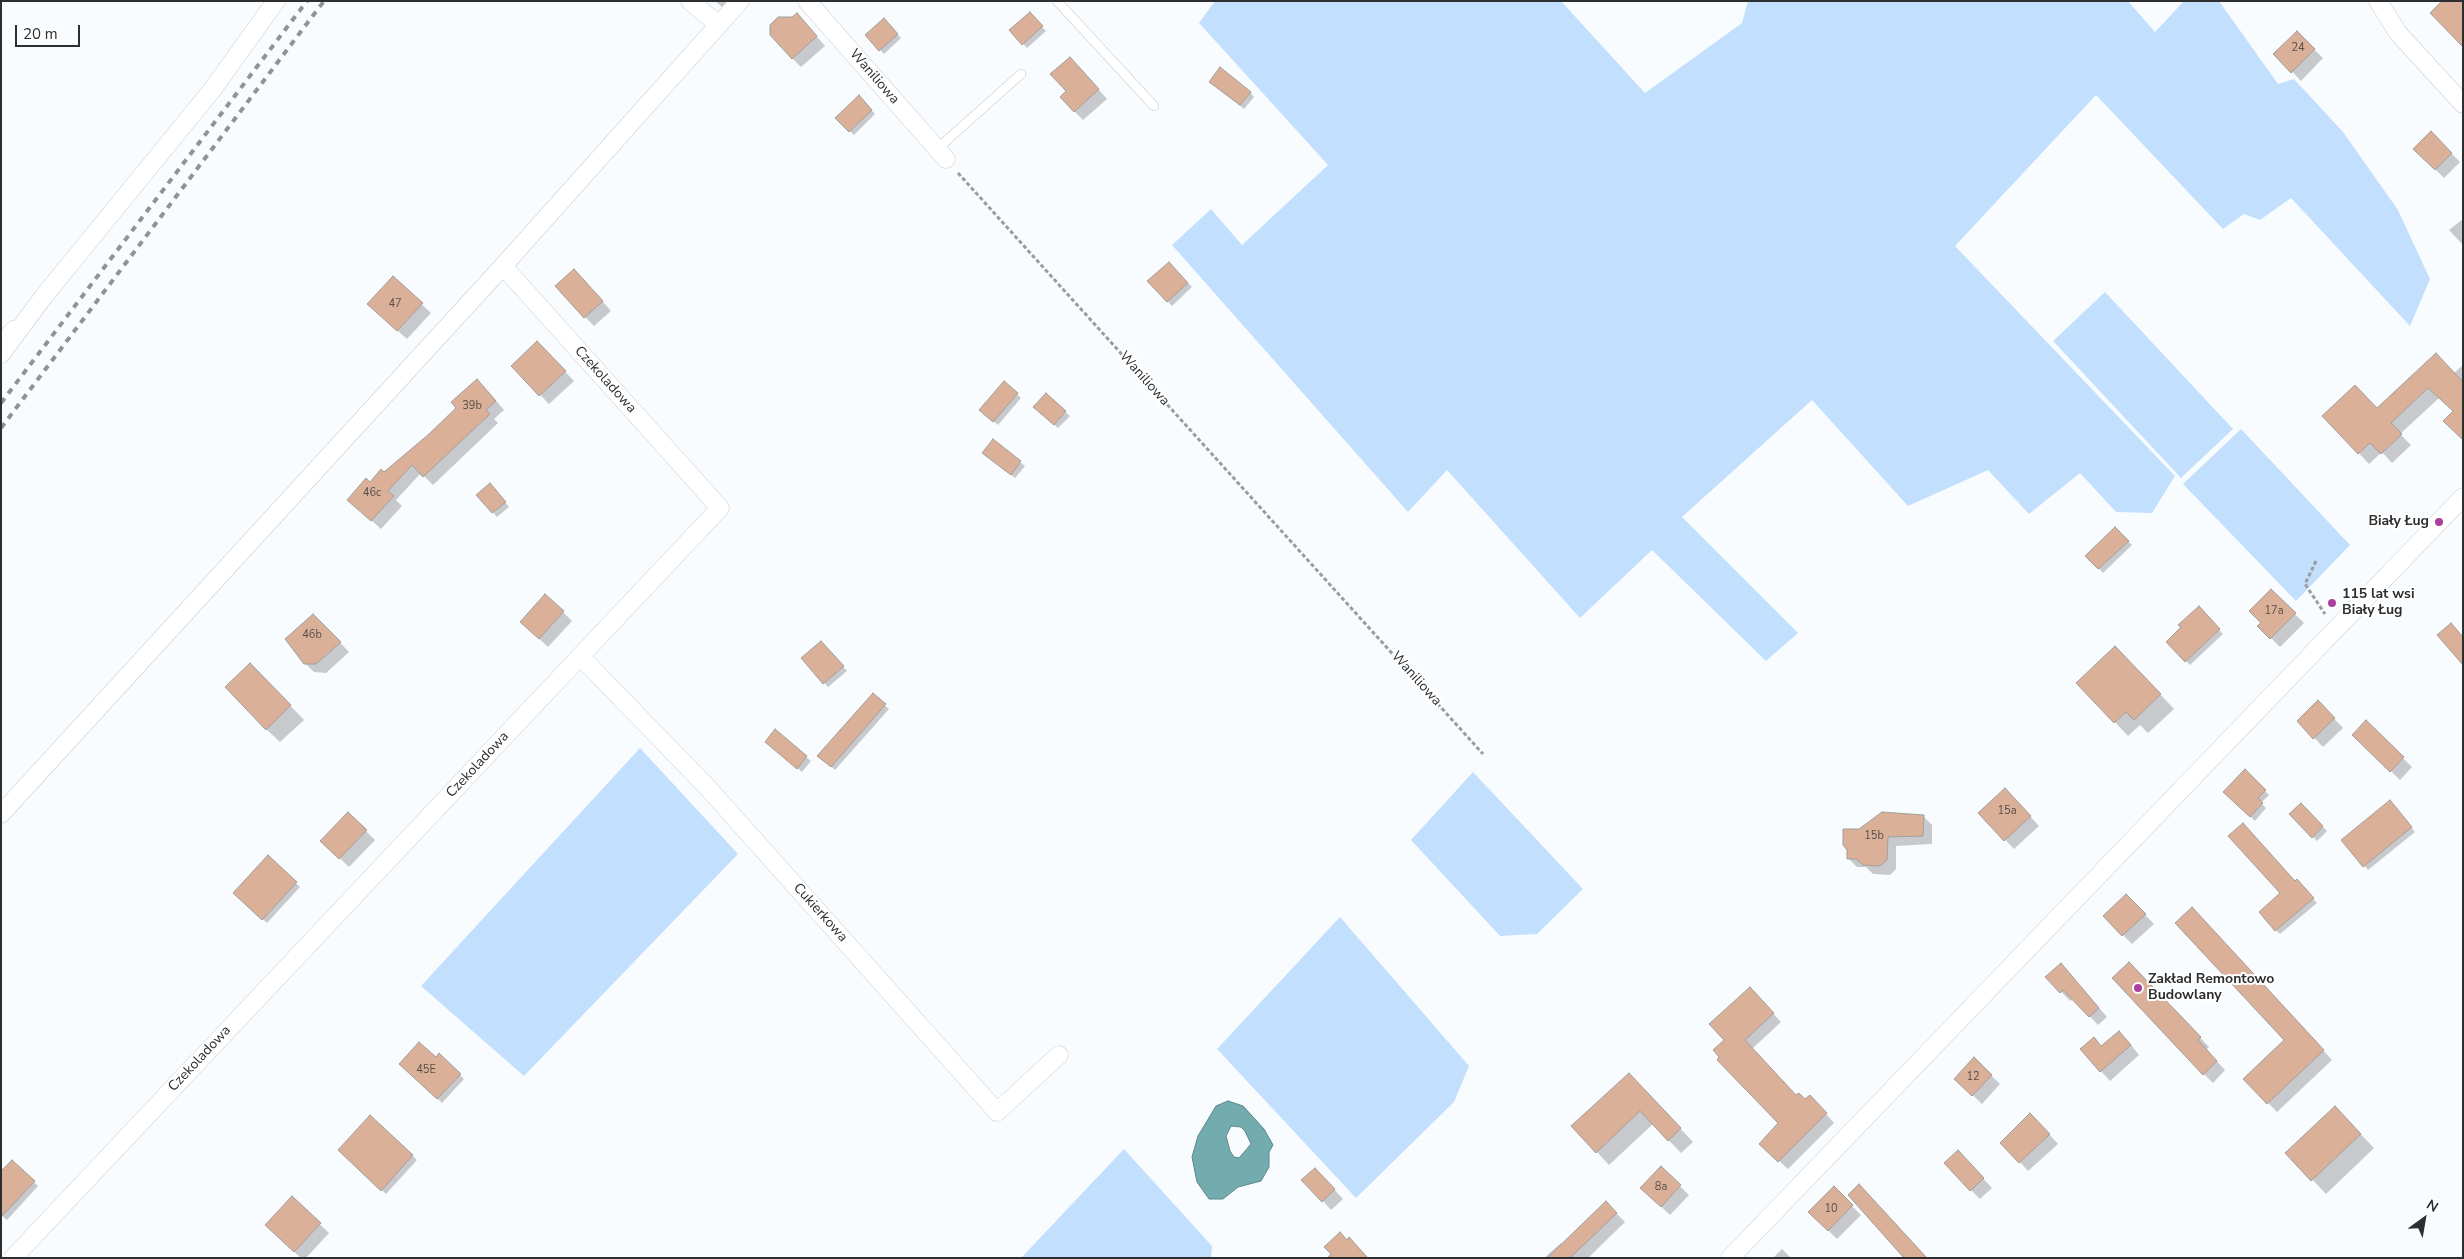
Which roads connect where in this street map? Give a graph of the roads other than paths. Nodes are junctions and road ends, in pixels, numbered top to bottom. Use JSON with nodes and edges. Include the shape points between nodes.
{"nodes":[{"id":1,"x":276,"y":1,"type":"edge"},
{"id":2,"x":690,"y":1,"type":"edge"},
{"id":3,"x":740,"y":1,"type":"edge"},
{"id":4,"x":808,"y":1,"type":"edge"},
{"id":5,"x":1058,"y":1,"type":"edge"},
{"id":6,"x":2378,"y":1,"type":"edge"},
{"id":7,"x":718,"y":25,"type":"junction"},
{"id":8,"x":1021,"y":74,"type":"dead end"},
{"id":9,"x":2463,"y":104,"type":"edge"},
{"id":10,"x":1154,"y":106,"type":"dead end"},
{"id":11,"x":942,"y":154,"type":"joint"},
{"id":12,"x":503,"y":266,"type":"junction"},
{"id":13,"x":44,"y":296,"type":"junction"},
{"id":14,"x":1,"y":337,"type":"edge"},
{"id":15,"x":1,"y":354,"type":"edge"},
{"id":16,"x":2463,"y":497,"type":"edge"},
{"id":17,"x":580,"y":656,"type":"junction"},
{"id":18,"x":1,"y":814,"type":"edge"},
{"id":19,"x":1059,"y":1055,"type":"dead end"},
{"id":20,"x":12,"y":1258,"type":"edge"},
{"id":21,"x":1730,"y":1258,"type":"edge"}],
"edges":[{"from":1,"to":13,"type":"street","via":[[212,90]]},
{"from":2,"to":7,"type":"street"},
{"from":3,"to":7,"type":"street"},
{"from":4,"to":11,"type":"street","name":"Waniliowa"},
{"from":5,"to":10,"type":"lane"},
{"from":6,"to":9,"type":"street","via":[[2398,33]]},
{"from":7,"to":12,"type":"street"},
{"from":8,"to":11,"type":"lane"},
{"from":12,"to":17,"type":"street","name":"Czekoladowa","via":[[720,508]]},
{"from":12,"to":18,"type":"street"},
{"from":13,"to":14,"type":"lane"},
{"from":13,"to":15,"type":"street"},
{"from":16,"to":21,"type":"street"},
{"from":17,"to":19,"type":"street","name":"Cukierkowa","via":[[715,795],[997,1112]]},
{"from":17,"to":20,"type":"street","name":"Czekoladowa"}]}
